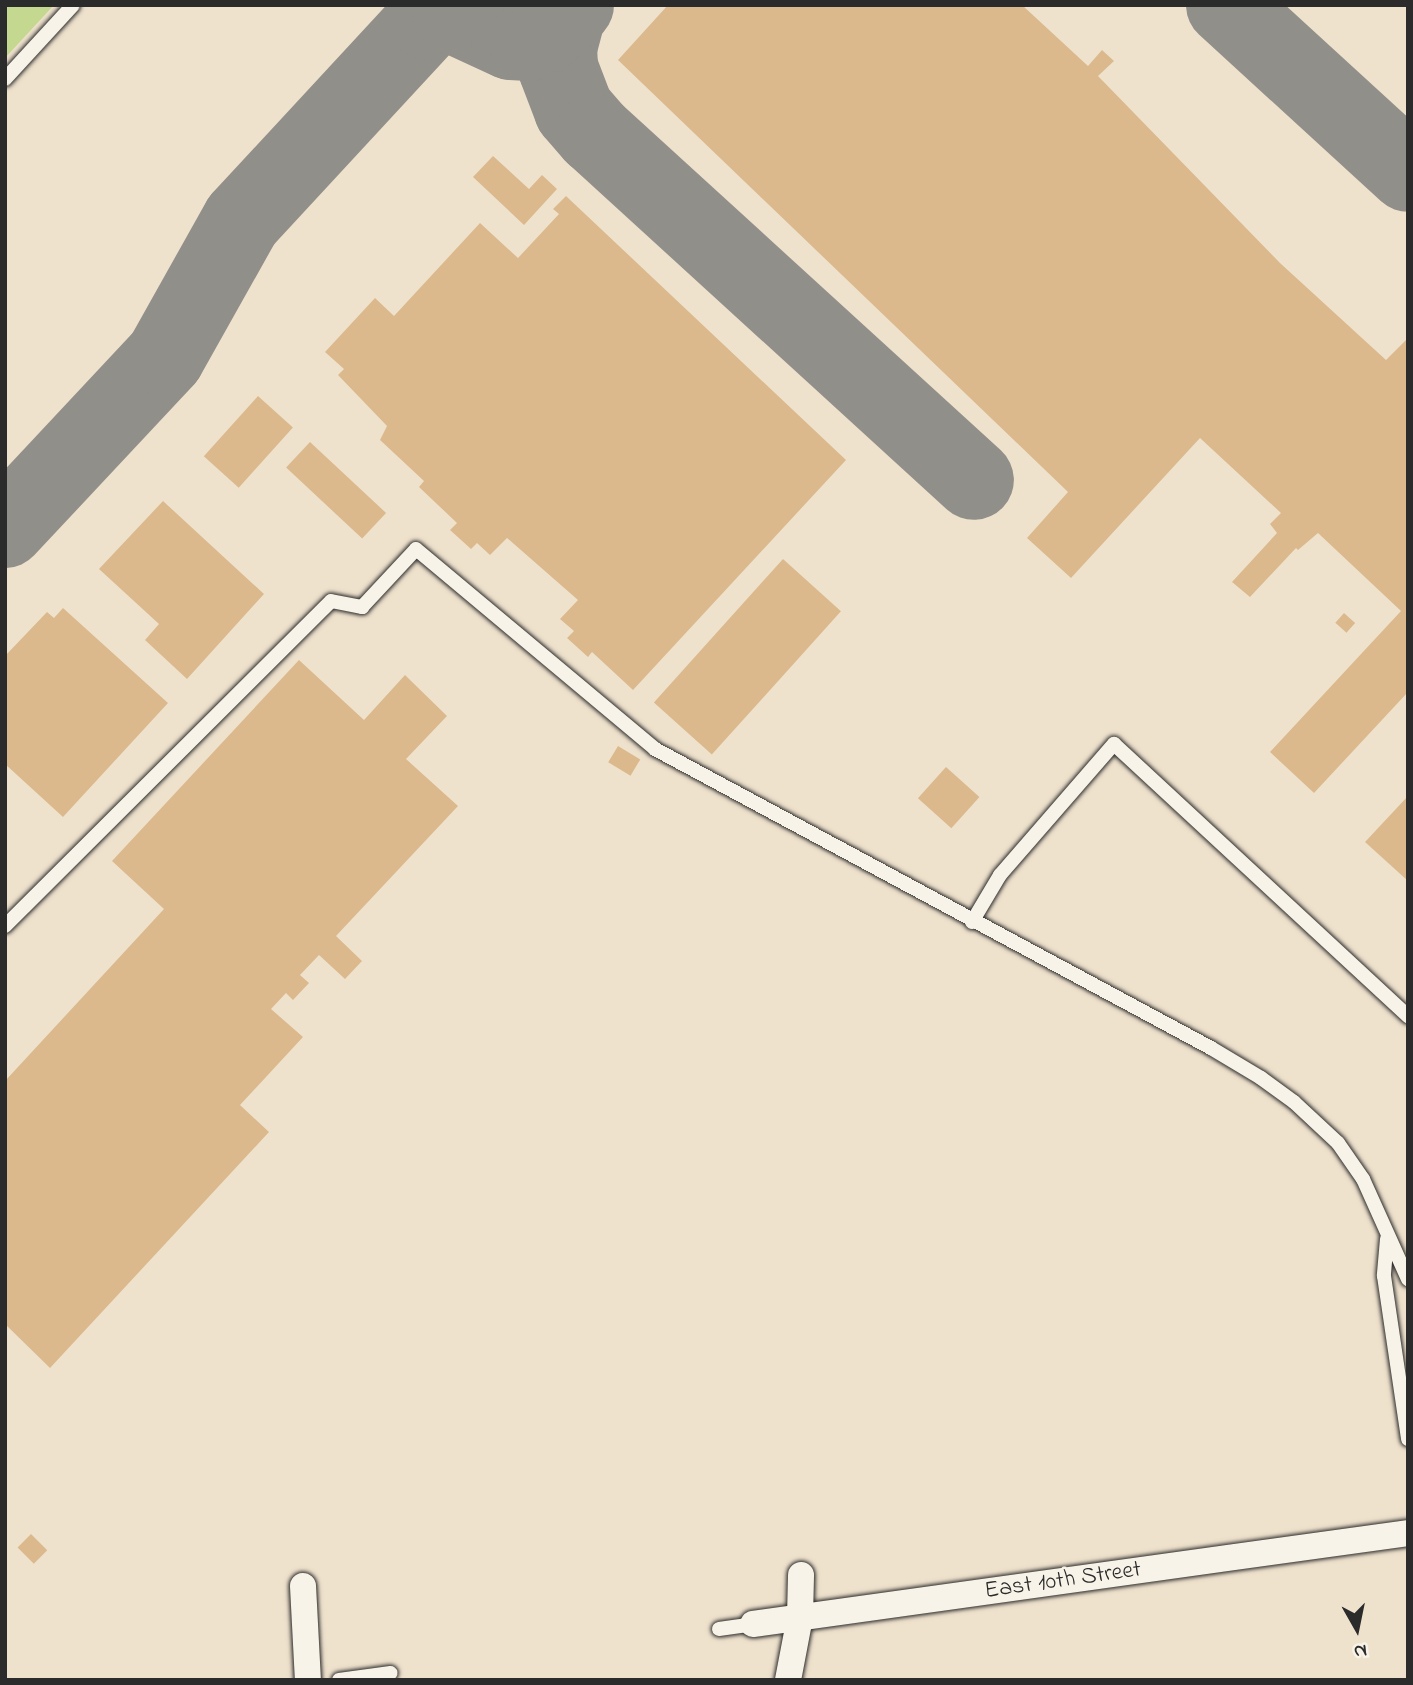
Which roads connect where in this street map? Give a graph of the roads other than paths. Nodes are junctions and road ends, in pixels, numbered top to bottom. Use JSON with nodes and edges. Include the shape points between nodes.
{"nodes":[{"id":1,"x":73,"y":5,"type":"edge"},
{"id":2,"x":5,"y":79,"type":"edge"},
{"id":3,"x":972,"y":922,"type":"junction"},
{"id":4,"x":5,"y":926,"type":"edge"},
{"id":5,"x":1408,"y":1016,"type":"edge"},
{"id":6,"x":1387,"y":1237,"type":"junction"},
{"id":7,"x":1408,"y":1279,"type":"edge"},
{"id":8,"x":1408,"y":1439,"type":"edge"},
{"id":9,"x":1408,"y":1533,"type":"edge"},
{"id":10,"x":801,"y":1575,"type":"dead end"},
{"id":11,"x":303,"y":1586,"type":"dead end"},
{"id":12,"x":800,"y":1617,"type":"junction"},
{"id":13,"x":753,"y":1624,"type":"joint"},
{"id":14,"x":719,"y":1629,"type":"dead end"},
{"id":15,"x":391,"y":1673,"type":"dead end"},
{"id":16,"x":308,"y":1680,"type":"edge"},
{"id":17,"x":339,"y":1680,"type":"edge"},
{"id":18,"x":788,"y":1680,"type":"edge"}],
"edges":[{"from":1,"to":2,"type":"lane"},
{"from":3,"to":4,"type":"lane","via":[[655,749],[416,549],[362,607],[331,601]]},
{"from":3,"to":5,"type":"lane","via":[[1000,875],[1114,744]]},
{"from":3,"to":6,"type":"lane","via":[[1017,941],[1211,1048],[1294,1102],[1338,1143],[1363,1180]]},
{"from":6,"to":7,"type":"lane"},
{"from":6,"to":8,"type":"lane","via":[[1384,1276]]},
{"from":9,"to":12,"type":"street","name":"East 10th Street"},
{"from":10,"to":12,"type":"street"},
{"from":11,"to":16,"type":"street"},
{"from":12,"to":13,"type":"street","name":"East 10th Street"},
{"from":12,"to":18,"type":"street"},
{"from":13,"to":14,"type":"lane","name":"East 10th Street"},
{"from":15,"to":17,"type":"lane"}]}
